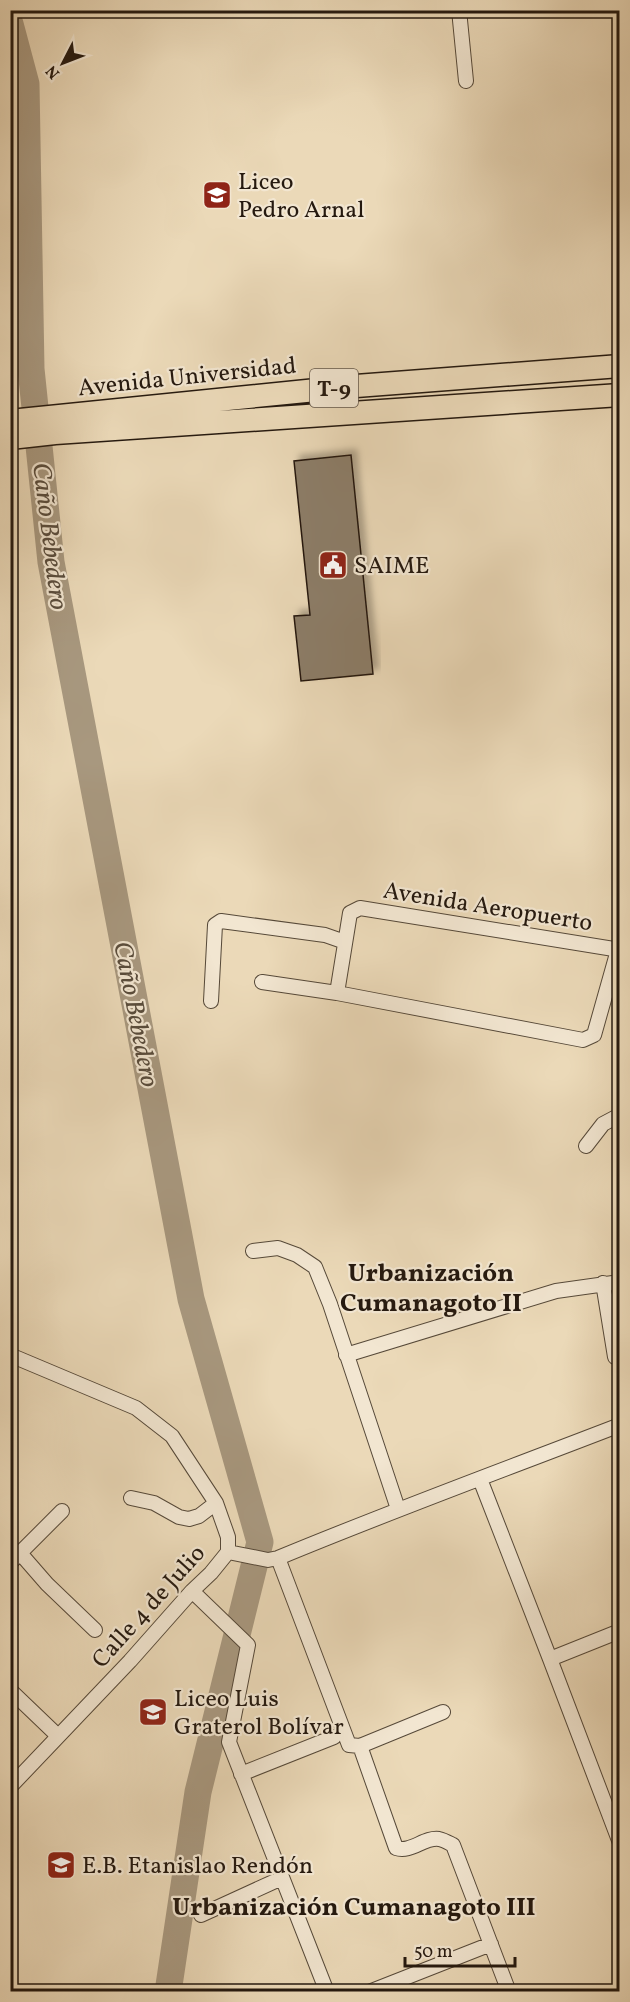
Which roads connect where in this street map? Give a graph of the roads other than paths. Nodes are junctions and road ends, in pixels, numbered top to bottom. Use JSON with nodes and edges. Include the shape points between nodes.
{"nodes":[{"id":1,"x":459,"y":10,"type":"edge"},
{"id":2,"x":466,"y":81,"type":"dead end"},
{"id":3,"x":620,"y":366,"type":"edge"},
{"id":4,"x":620,"y":395,"type":"edge"},
{"id":5,"x":10,"y":406,"type":"edge"},
{"id":6,"x":10,"y":421,"type":"edge"},
{"id":7,"x":50,"y":425,"type":"junction"},
{"id":8,"x":10,"y":438,"type":"edge"},
{"id":9,"x":11,"y":449,"type":"edge"},
{"id":10,"x":345,"y":942,"type":"junction"},
{"id":11,"x":619,"y":950,"type":"edge"},
{"id":12,"x":262,"y":982,"type":"dead end"},
{"id":13,"x":337,"y":993,"type":"junction"},
{"id":14,"x":211,"y":1001,"type":"dead end"},
{"id":15,"x":620,"y":1116,"type":"edge"},
{"id":16,"x":586,"y":1146,"type":"dead end"},
{"id":17,"x":253,"y":1251,"type":"dead end"},
{"id":18,"x":620,"y":1282,"type":"edge"},
{"id":19,"x":603,"y":1283,"type":"junction"},
{"id":20,"x":10,"y":1355,"type":"edge"},
{"id":21,"x":346,"y":1355,"type":"junction"},
{"id":22,"x":615,"y":1357,"type":"dead end"},
{"id":23,"x":620,"y":1425,"type":"edge"},
{"id":24,"x":480,"y":1479,"type":"junction"},
{"id":25,"x":131,"y":1498,"type":"dead end"},
{"id":26,"x":216,"y":1503,"type":"junction"},
{"id":27,"x":398,"y":1509,"type":"junction"},
{"id":28,"x":62,"y":1511,"type":"dead end"},
{"id":29,"x":228,"y":1552,"type":"junction"},
{"id":30,"x":15,"y":1558,"type":"edge"},
{"id":31,"x":273,"y":1559,"type":"junction"},
{"id":32,"x":192,"y":1591,"type":"junction"},
{"id":33,"x":95,"y":1630,"type":"dead end"},
{"id":34,"x":620,"y":1632,"type":"edge"},
{"id":35,"x":550,"y":1659,"type":"junction"},
{"id":36,"x":10,"y":1690,"type":"edge"},
{"id":37,"x":442,"y":1712,"type":"dead end"},
{"id":38,"x":58,"y":1736,"type":"junction"},
{"id":39,"x":334,"y":1737,"type":"dead end"},
{"id":40,"x":360,"y":1746,"type":"junction"},
{"id":41,"x":241,"y":1774,"type":"junction"},
{"id":42,"x":10,"y":1787,"type":"edge"},
{"id":43,"x":620,"y":1843,"type":"edge"},
{"id":44,"x":282,"y":1878,"type":"junction"},
{"id":45,"x":201,"y":1915,"type":"dead end"},
{"id":46,"x":491,"y":1944,"type":"junction"},
{"id":47,"x":327,"y":1992,"type":"edge"},
{"id":48,"x":369,"y":1992,"type":"edge"},
{"id":49,"x":509,"y":1992,"type":"edge"}],
"edges":[{"from":1,"to":2,"type":"street"},
{"from":3,"to":7,"type":"main road","name":"Avenida Universidad","number":"T-9","via":[[356,386]]},
{"from":4,"to":7,"type":"main road","name":"Avenida Universidad","number":"T-9"},
{"from":5,"to":7,"type":"main road"},
{"from":6,"to":7,"type":"main road","name":"Avenida Universidad","number":"T-9"},
{"from":7,"to":8,"type":"main road","name":"Avenida Universidad","number":"T-9"},
{"from":7,"to":9,"type":"main road","number":"T-9"},
{"from":10,"to":11,"type":"street","name":"Avenida Aeropuerto","via":[[350,913],[360,908]]},
{"from":10,"to":13,"type":"street"},
{"from":10,"to":14,"type":"street","via":[[325,935],[221,921],[215,926],[213,941]]},
{"from":11,"to":13,"type":"street","via":[[594,1035],[583,1041]]},
{"from":12,"to":13,"type":"street"},
{"from":15,"to":16,"type":"street","via":[[603,1124]]},
{"from":17,"to":21,"type":"street","via":[[278,1248],[315,1267]]},
{"from":18,"to":19,"type":"street"},
{"from":19,"to":21,"type":"street","via":[[556,1291]]},
{"from":19,"to":22,"type":"street"},
{"from":20,"to":26,"type":"street","name":"Calle 4 de Julio","via":[[135,1408],[172,1436]]},
{"from":21,"to":27,"type":"street"},
{"from":23,"to":24,"type":"street"},
{"from":24,"to":27,"type":"street"},
{"from":24,"to":35,"type":"street"},
{"from":25,"to":26,"type":"street","via":[[154,1503],[189,1519]]},
{"from":26,"to":29,"type":"street","name":"Calle 4 de Julio","via":[[228,1537]]},
{"from":27,"to":31,"type":"street"},
{"from":28,"to":30,"type":"street"},
{"from":29,"to":31,"type":"street"},
{"from":29,"to":32,"type":"street","name":"Calle 4 de Julio"},
{"from":30,"to":33,"type":"street"},
{"from":31,"to":40,"type":"street","via":[[349,1746]]},
{"from":32,"to":38,"type":"street","name":"Calle 4 de Julio"},
{"from":32,"to":41,"type":"street","via":[[248,1645],[229,1742]]},
{"from":34,"to":35,"type":"street"},
{"from":35,"to":43,"type":"street"},
{"from":36,"to":38,"type":"street"},
{"from":37,"to":40,"type":"street"},
{"from":38,"to":42,"type":"street","name":"Calle 4 de Julio"},
{"from":39,"to":41,"type":"street"},
{"from":40,"to":46,"type":"street","via":[[396,1848],[403,1851],[440,1839],[453,1845]]},
{"from":41,"to":44,"type":"street"},
{"from":44,"to":45,"type":"street"},
{"from":44,"to":47,"type":"street"},
{"from":46,"to":48,"type":"street"},
{"from":46,"to":49,"type":"street"}]}
